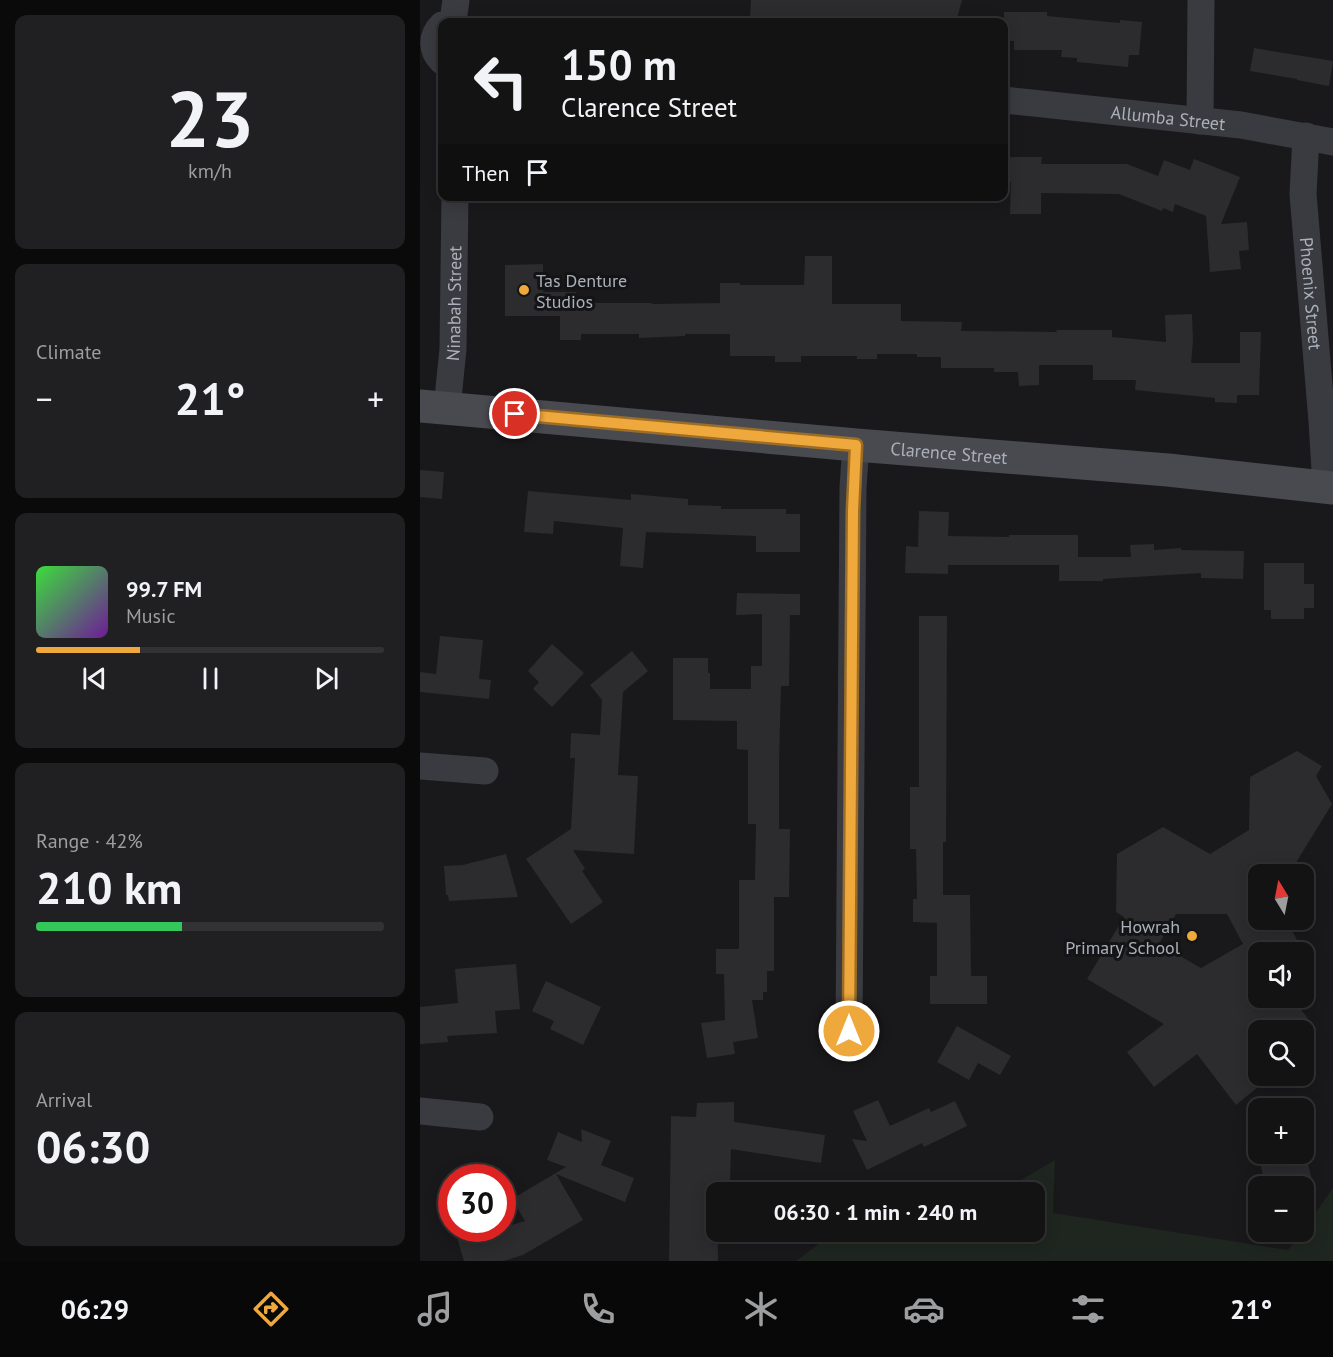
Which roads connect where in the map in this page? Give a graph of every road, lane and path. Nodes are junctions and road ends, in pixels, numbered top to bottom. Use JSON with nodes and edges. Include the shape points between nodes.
{"nodes":[{"id":1,"x":1201,"y":0,"type":"edge"},
{"id":2,"x":1008,"y":100,"type":"edge"},
{"id":3,"x":1200,"y":121,"type":"junction"},
{"id":4,"x":1306,"y":136,"type":"junction"},
{"id":5,"x":1333,"y":142,"type":"edge"},
{"id":6,"x":455,"y":201,"type":"edge"},
{"id":7,"x":434,"y":407,"type":"edge"},
{"id":8,"x":856,"y":445,"type":"junction"},
{"id":9,"x":1329,"y":487,"type":"edge"},
{"id":10,"x":420,"y":766,"type":"edge"},
{"id":11,"x":485,"y":771,"type":"dead end"},
{"id":12,"x":849,"y":1031,"type":"dead end"},
{"id":13,"x":420,"y":1111,"type":"edge"},
{"id":14,"x":480,"y":1117,"type":"dead end"}],
"edges":[{"from":1,"to":3,"type":"street"},
{"from":2,"to":3,"type":"street","name":"Allumba Street"},
{"from":3,"to":4,"type":"street","name":"Allumba Street"},
{"from":4,"to":5,"type":"street","name":"Allumba Street"},
{"from":4,"to":9,"type":"street","name":"Phoenix Street","via":[[1304,194]]},
{"from":6,"to":7,"type":"street","name":"Ninabah Street","via":[[453,349]]},
{"from":7,"to":8,"type":"main road","name":"Clarence Street"},
{"from":8,"to":9,"type":"main road","name":"Clarence Street"},
{"from":8,"to":12,"type":"street"},
{"from":10,"to":11,"type":"street"},
{"from":13,"to":14,"type":"street"}]}
